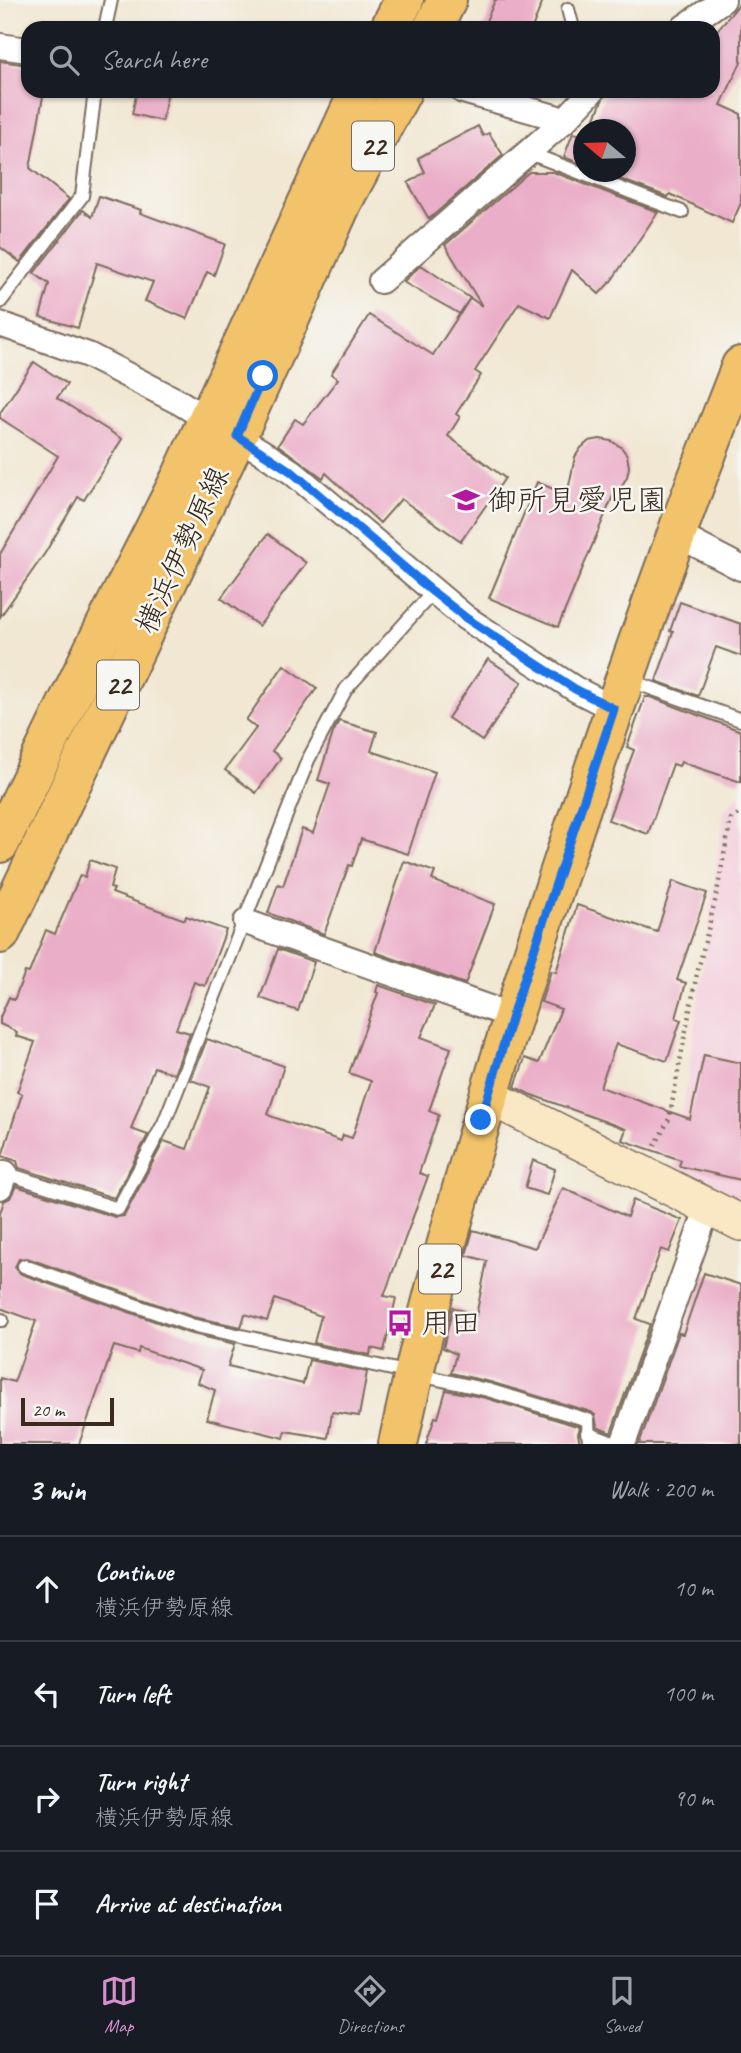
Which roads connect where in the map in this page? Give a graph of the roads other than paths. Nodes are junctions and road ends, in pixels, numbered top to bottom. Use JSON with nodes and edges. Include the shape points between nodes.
{"nodes":[{"id":1,"x":111,"y":0,"type":"edge"},
{"id":2,"x":404,"y":0,"type":"edge"},
{"id":3,"x":447,"y":0,"type":"edge"},
{"id":4,"x":723,"y":0,"type":"edge"},
{"id":5,"x":568,"y":9,"type":"dead end"},
{"id":6,"x":107,"y":21,"type":"edge"},
{"id":7,"x":394,"y":21,"type":"edge"},
{"id":8,"x":436,"y":21,"type":"edge"},
{"id":9,"x":571,"y":21,"type":"edge"},
{"id":10,"x":692,"y":21,"type":"edge"},
{"id":11,"x":0,"y":46,"type":"edge"},
{"id":12,"x":21,"y":49,"type":"edge"},
{"id":13,"x":94,"y":98,"type":"edge"},
{"id":14,"x":353,"y":98,"type":"edge"},
{"id":15,"x":398,"y":98,"type":"edge"},
{"id":16,"x":488,"y":98,"type":"edge"},
{"id":17,"x":585,"y":98,"type":"edge"},
{"id":18,"x":565,"y":120,"type":"junction"},
{"id":19,"x":528,"y":153,"type":"junction"},
{"id":20,"x":682,"y":212,"type":"dead end"},
{"id":21,"x":381,"y":281,"type":"dead end"},
{"id":22,"x":0,"y":302,"type":"edge"},
{"id":23,"x":0,"y":324,"type":"edge"},
{"id":24,"x":741,"y":366,"type":"edge"},
{"id":25,"x":222,"y":428,"type":"junction"},
{"id":26,"x":676,"y":534,"type":"junction"},
{"id":27,"x":741,"y":568,"type":"edge"},
{"id":28,"x":433,"y":592,"type":"junction"},
{"id":29,"x":619,"y":694,"type":"junction"},
{"id":30,"x":741,"y":720,"type":"edge"},
{"id":31,"x":0,"y":843,"type":"edge"},
{"id":32,"x":246,"y":922,"type":"junction"},
{"id":33,"x":0,"y":934,"type":"edge"},
{"id":34,"x":512,"y":1016,"type":"junction"},
{"id":35,"x":488,"y":1096,"type":"junction"},
{"id":36,"x":3,"y":1180,"type":"edge"},
{"id":37,"x":708,"y":1207,"type":"junction"},
{"id":38,"x":741,"y":1223,"type":"edge"},
{"id":39,"x":24,"y":1266,"type":"dead end"},
{"id":40,"x":413,"y":1375,"type":"junction"},
{"id":41,"x":588,"y":1439,"type":"edge"},
{"id":42,"x":398,"y":1444,"type":"edge"},
{"id":43,"x":616,"y":1444,"type":"edge"},
{"id":44,"x":623,"y":1444,"type":"edge"}],
"edges":[{"from":1,"to":6,"type":"lane"},
{"from":2,"to":7,"type":"main road"},
{"from":3,"to":8,"type":"main road"},
{"from":4,"to":10,"type":"street"},
{"from":5,"to":9,"type":"lane"},
{"from":11,"to":12,"type":"street"},
{"from":13,"to":22,"type":"lane","via":[[82,196]]},
{"from":14,"to":25,"type":"main road","name":"横浜伊勢原線","number":"22"},
{"from":15,"to":25,"type":"main road","name":"横浜伊勢原線","number":"22"},
{"from":16,"to":18,"type":"street"},
{"from":17,"to":18,"type":"street"},
{"from":18,"to":19,"type":"street"},
{"from":19,"to":20,"type":"lane"},
{"from":19,"to":21,"type":"street"},
{"from":23,"to":25,"type":"street","via":[[88,355]]},
{"from":24,"to":26,"type":"main road","number":"22"},
{"from":25,"to":28,"type":"street","via":[[292,472]]},
{"from":25,"to":31,"type":"main road","name":"横浜伊勢原線","number":"22","via":[[182,475]]},
{"from":25,"to":33,"type":"main road","name":"横浜伊勢原線","number":"22"},
{"from":26,"to":27,"type":"street"},
{"from":26,"to":29,"type":"main road","number":"22"},
{"from":28,"to":29,"type":"street","via":[[575,689]]},
{"from":28,"to":32,"type":"lane","via":[[346,689],[332,713],[308,761]]},
{"from":29,"to":30,"type":"lane"},
{"from":29,"to":34,"type":"main road","number":"22"},
{"from":32,"to":34,"type":"street"},
{"from":32,"to":36,"type":"lane","via":[[164,1123],[117,1209]]},
{"from":34,"to":35,"type":"main road","number":"22"},
{"from":35,"to":37,"type":"street"},
{"from":35,"to":40,"type":"main road","number":"22"},
{"from":37,"to":38,"type":"street"},
{"from":37,"to":44,"type":"street"},
{"from":39,"to":40,"type":"lane","via":[[191,1325]]},
{"from":40,"to":41,"type":"lane","via":[[488,1390],[588,1420]]},
{"from":40,"to":42,"type":"main road","number":"22"},
{"from":41,"to":43,"type":"lane"}]}
